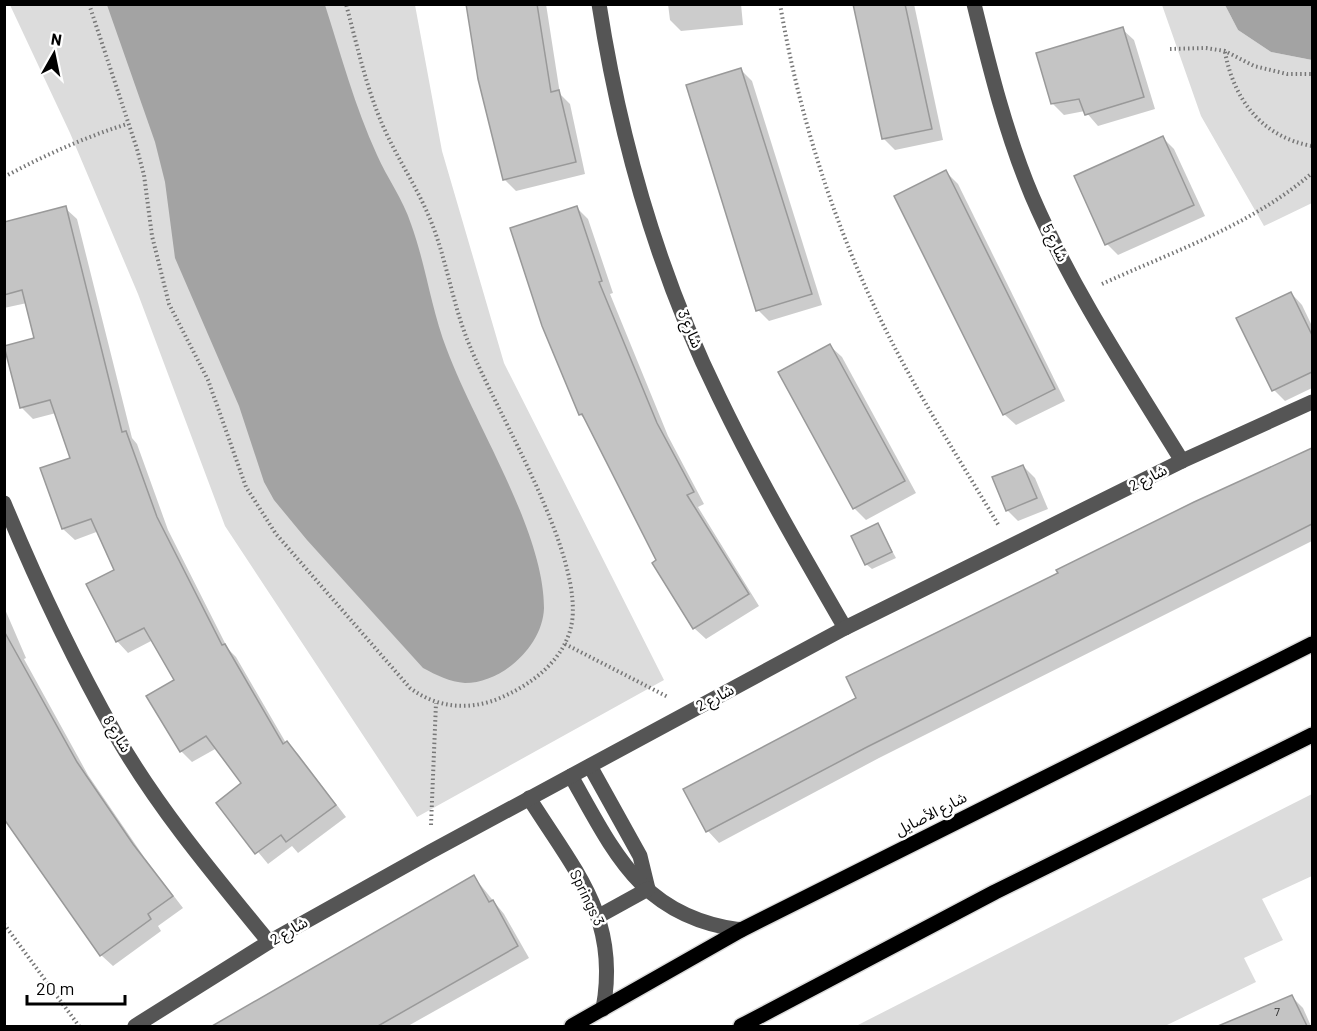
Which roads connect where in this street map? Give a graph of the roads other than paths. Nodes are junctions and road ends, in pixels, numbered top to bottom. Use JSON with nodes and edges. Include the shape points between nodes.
{"nodes":[{"id":1,"x":599,"y":4,"type":"edge"},
{"id":2,"x":974,"y":4,"type":"edge"},
{"id":3,"x":1312,"y":402,"type":"edge"},
{"id":4,"x":1182,"y":460,"type":"junction"},
{"id":5,"x":4,"y":502,"type":"edge"},
{"id":6,"x":845,"y":628,"type":"junction"},
{"id":7,"x":1312,"y":644,"type":"edge"},
{"id":8,"x":1312,"y":735,"type":"edge"},
{"id":9,"x":590,"y":766,"type":"junction"},
{"id":10,"x":571,"y":776,"type":"junction"},
{"id":11,"x":529,"y":798,"type":"junction"},
{"id":12,"x":648,"y":889,"type":"junction"},
{"id":13,"x":599,"y":916,"type":"junction"},
{"id":14,"x":741,"y":930,"type":"junction"},
{"id":15,"x":268,"y":942,"type":"junction"},
{"id":16,"x":603,"y":1009,"type":"junction"},
{"id":17,"x":135,"y":1026,"type":"edge"},
{"id":18,"x":572,"y":1026,"type":"edge"},
{"id":19,"x":741,"y":1026,"type":"edge"}],
"edges":[{"from":1,"to":6,"type":"street","name":"شارع 3","via":[[606,52],[634,169],[671,285],[723,406]]},
{"from":2,"to":4,"type":"street","name":"شارع 5","via":[[996,93],[1032,196],[1080,294]]},
{"from":3,"to":4,"type":"street","name":"شارع 2"},
{"from":4,"to":6,"type":"street","name":"شارع 2"},
{"from":5,"to":15,"type":"street","name":"شارع 8","via":[[58,626],[118,738],[189,843]]},
{"from":6,"to":9,"type":"street","name":"شارع 2"},
{"from":7,"to":14,"type":"main road","name":"شارع الأصايل"},
{"from":8,"to":19,"type":"main road","via":[[995,892]]},
{"from":9,"to":10,"type":"street","name":"شارع 2"},
{"from":9,"to":12,"type":"street","via":[[640,856]]},
{"from":10,"to":11,"type":"street","name":"شارع 2"},
{"from":10,"to":12,"type":"street","via":[[616,856]]},
{"from":11,"to":13,"type":"street","name":"Springs 3"},
{"from":11,"to":15,"type":"street","name":"شارع 2"},
{"from":12,"to":13,"type":"street"},
{"from":12,"to":14,"type":"street","via":[[691,918]]},
{"from":13,"to":16,"type":"street","name":"Springs 3","via":[[608,962]]},
{"from":14,"to":16,"type":"main road","name":"شارع الأصايل"},
{"from":15,"to":17,"type":"street","name":"شارع 2"},
{"from":16,"to":18,"type":"main road","name":"شارع الأصايل"}]}
